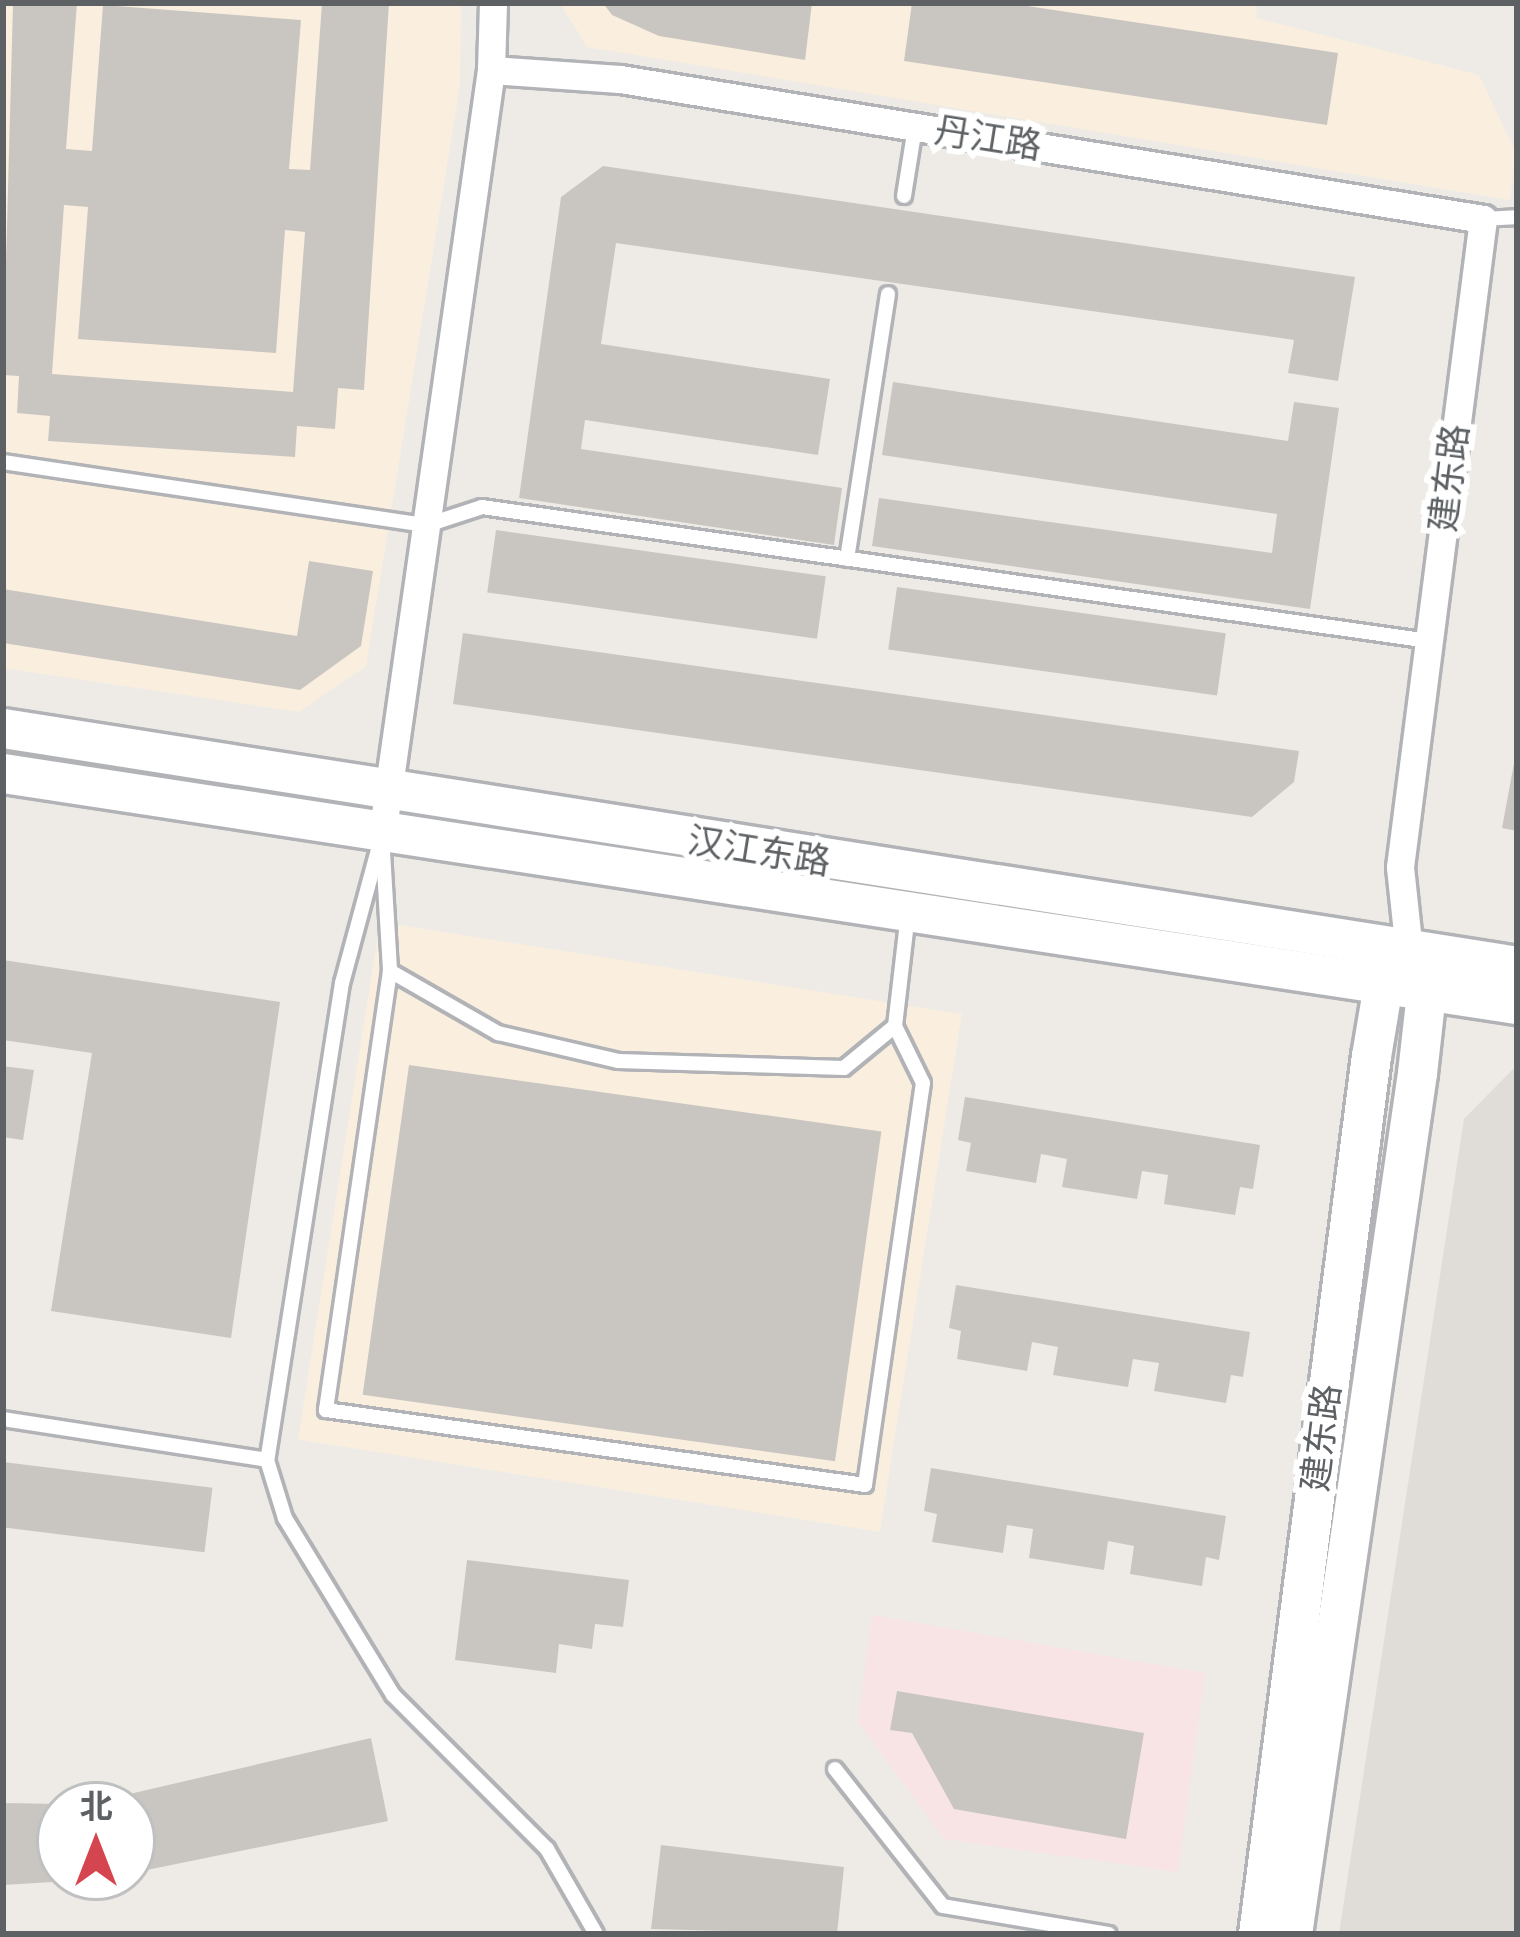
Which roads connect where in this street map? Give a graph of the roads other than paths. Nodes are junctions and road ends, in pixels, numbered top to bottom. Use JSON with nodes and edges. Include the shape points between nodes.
{"nodes":[{"id":1,"x":493,"y":3,"type":"edge"},
{"id":2,"x":491,"y":70,"type":"junction"},
{"id":3,"x":915,"y":127,"type":"junction"},
{"id":4,"x":904,"y":196,"type":"dead end"},
{"id":5,"x":1517,"y":217,"type":"edge"},
{"id":6,"x":1483,"y":219,"type":"junction"},
{"id":7,"x":889,"y":294,"type":"dead end"},
{"id":8,"x":3,"y":462,"type":"edge"},
{"id":9,"x":427,"y":525,"type":"junction"},
{"id":10,"x":847,"y":559,"type":"junction"},
{"id":11,"x":1429,"y":641,"type":"junction"},
{"id":12,"x":3,"y":728,"type":"edge"},
{"id":13,"x":3,"y":773,"type":"edge"},
{"id":14,"x":389,"y":792,"type":"junction"},
{"id":15,"x":382,"y":836,"type":"junction"},
{"id":16,"x":908,"y":914,"type":"junction"},
{"id":17,"x":1409,"y":951,"type":"junction"},
{"id":18,"x":1517,"y":965,"type":"edge"},
{"id":19,"x":390,"y":971,"type":"junction"},
{"id":20,"x":1382,"y":990,"type":"junction"},
{"id":21,"x":1426,"y":993,"type":"junction"},
{"id":22,"x":1517,"y":1004,"type":"edge"},
{"id":23,"x":895,"y":1026,"type":"junction"},
{"id":24,"x":3,"y":1419,"type":"edge"},
{"id":25,"x":267,"y":1460,"type":"junction"},
{"id":26,"x":835,"y":1769,"type":"dead end"},
{"id":27,"x":596,"y":1934,"type":"edge"},
{"id":28,"x":1108,"y":1934,"type":"edge"},
{"id":29,"x":1258,"y":1934,"type":"edge"},
{"id":30,"x":1292,"y":1934,"type":"edge"}],
"edges":[{"from":1,"to":2,"type":"street"},
{"from":2,"to":3,"type":"street","name":"丹江路","via":[[620,80]]},
{"from":2,"to":9,"type":"street"},
{"from":3,"to":4,"type":"lane"},
{"from":3,"to":6,"type":"street","name":"丹江路"},
{"from":5,"to":6,"type":"lane"},
{"from":6,"to":11,"type":"street","name":"建东路"},
{"from":7,"to":10,"type":"lane"},
{"from":8,"to":9,"type":"lane"},
{"from":9,"to":10,"type":"lane","via":[[482,507]]},
{"from":9,"to":14,"type":"street"},
{"from":10,"to":11,"type":"lane"},
{"from":11,"to":17,"type":"street","name":"建东路","via":[[1400,867]]},
{"from":12,"to":14,"type":"street","name":"汉江东路"},
{"from":13,"to":15,"type":"street","name":"汉江东路"},
{"from":14,"to":15,"type":"street"},
{"from":14,"to":17,"type":"street","name":"汉江东路"},
{"from":15,"to":16,"type":"street","name":"汉江东路"},
{"from":15,"to":19,"type":"lane"},
{"from":15,"to":25,"type":"lane","via":[[342,983]]},
{"from":16,"to":20,"type":"street","name":"汉江东路"},
{"from":16,"to":23,"type":"lane"},
{"from":17,"to":18,"type":"street","name":"汉江东路"},
{"from":17,"to":20,"type":"street","name":"建东路"},
{"from":17,"to":21,"type":"street","name":"建东路"},
{"from":19,"to":23,"type":"lane","via":[[498,1033],[618,1061],[844,1068]]},
{"from":19,"to":23,"type":"lane","via":[[326,1410],[865,1485],[923,1083]]},
{"from":20,"to":21,"type":"street","name":"汉江东路"},
{"from":20,"to":29,"type":"street","name":"建东路"},
{"from":21,"to":22,"type":"street","name":"汉江东路"},
{"from":21,"to":30,"type":"street","name":"建东路"},
{"from":24,"to":25,"type":"lane"},
{"from":25,"to":27,"type":"lane","via":[[285,1519],[393,1694],[547,1849]]},
{"from":26,"to":28,"type":"lane","via":[[943,1906]]}]}
